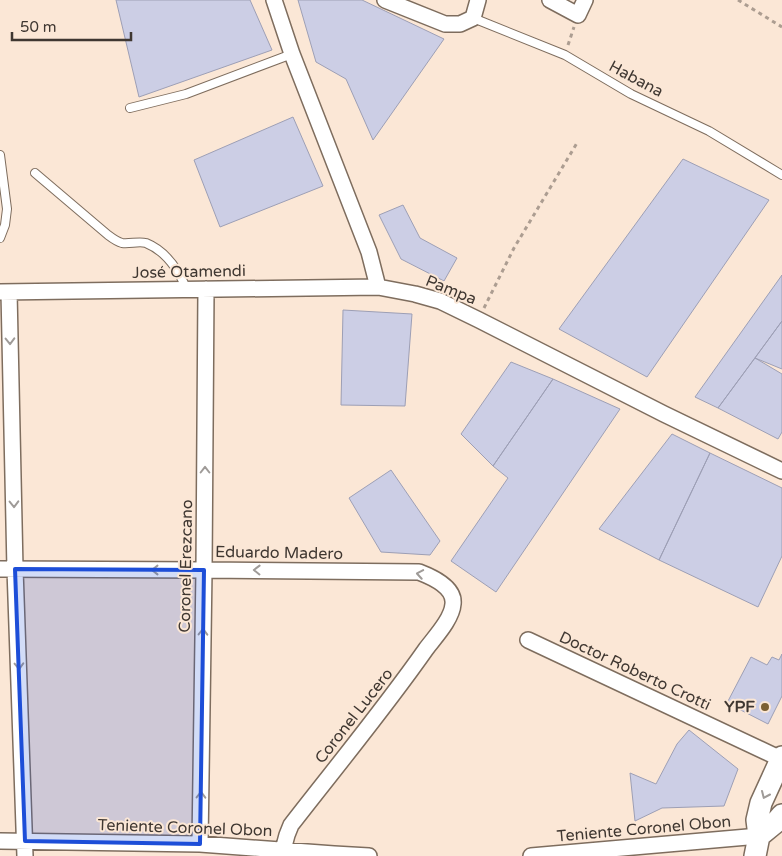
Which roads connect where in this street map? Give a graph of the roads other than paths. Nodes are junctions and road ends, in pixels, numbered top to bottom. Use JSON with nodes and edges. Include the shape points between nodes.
{"nodes":[{"id":1,"x":274,"y":0,"type":"edge"},
{"id":2,"x":385,"y":0,"type":"edge"},
{"id":3,"x":478,"y":0,"type":"edge"},
{"id":4,"x":550,"y":0,"type":"edge"},
{"id":5,"x":585,"y":0,"type":"edge"},
{"id":6,"x":472,"y":18,"type":"junction"},
{"id":7,"x":292,"y":54,"type":"junction"},
{"id":8,"x":130,"y":108,"type":"dead end"},
{"id":9,"x":0,"y":154,"type":"edge"},
{"id":10,"x":35,"y":173,"type":"dead end"},
{"id":11,"x":782,"y":175,"type":"edge"},
{"id":12,"x":0,"y":238,"type":"edge"},
{"id":13,"x":378,"y":287,"type":"junction"},
{"id":14,"x":206,"y":289,"type":"junction"},
{"id":15,"x":187,"y":290,"type":"junction"},
{"id":16,"x":5,"y":292,"type":"edge"},
{"id":17,"x":782,"y":471,"type":"edge"},
{"id":18,"x":0,"y":569,"type":"edge"},
{"id":19,"x":15,"y":569,"type":"junction"},
{"id":20,"x":204,"y":570,"type":"junction"},
{"id":21,"x":454,"y":603,"type":"joint"},
{"id":22,"x":528,"y":640,"type":"dead end"},
{"id":23,"x":781,"y":758,"type":"edge"},
{"id":24,"x":782,"y":815,"type":"edge"},
{"id":25,"x":0,"y":841,"type":"edge"},
{"id":26,"x":200,"y":844,"type":"junction"},
{"id":27,"x":757,"y":846,"type":"edge"},
{"id":28,"x":25,"y":848,"type":"edge"},
{"id":29,"x":283,"y":850,"type":"junction"},
{"id":30,"x":369,"y":856,"type":"edge"},
{"id":31,"x":531,"y":856,"type":"edge"}],
"edges":[{"from":1,"to":7,"type":"street"},
{"from":2,"to":6,"type":"street","via":[[445,24],[460,24]]},
{"from":3,"to":6,"type":"street"},
{"from":4,"to":5,"type":"street","via":[[578,15]]},
{"from":6,"to":11,"type":"lane","name":"Habana","via":[[565,55],[631,94],[709,131]]},
{"from":7,"to":8,"type":"lane","via":[[186,94]]},
{"from":7,"to":13,"type":"street","via":[[369,252]]},
{"from":9,"to":12,"type":"lane","via":[[7,209]]},
{"from":10,"to":15,"type":"lane","via":[[108,235],[122,243],[145,243],[156,250],[174,266]]},
{"from":13,"to":14,"type":"street","name":"José Otamendi"},
{"from":13,"to":17,"type":"street","name":"Pampa","via":[[440,302]]},
{"from":14,"to":15,"type":"street","name":"José Otamendi"},
{"from":20,"to":14,"type":"street","name":"Coronel Erezcano","one_way":true},
{"from":15,"to":16,"type":"street","name":"José Otamendi"},
{"from":16,"to":19,"type":"street","one_way":true},
{"from":18,"to":19,"type":"street","name":"Eduardo Madero"},
{"from":20,"to":19,"type":"street","name":"Eduardo Madero","one_way":true},
{"from":19,"to":28,"type":"street","one_way":true},
{"from":21,"to":20,"type":"street","name":"Eduardo Madero","one_way":true,"via":[[447,587],[420,572]]},
{"from":26,"to":20,"type":"street","name":"Coronel Erezcano","one_way":true},
{"from":21,"to":29,"type":"street","name":"Coronel Lucero","via":[[449,618],[416,664],[292,825]]},
{"from":22,"to":23,"type":"street","name":"Doctor Roberto Crotti"},
{"from":23,"to":27,"type":"main road","one_way":true,"via":[[761,803]]},
{"from":24,"to":27,"type":"main road"},
{"from":25,"to":28,"type":"street","name":"Teniente Coronel Obon"},
{"from":26,"to":28,"type":"street","name":"Teniente Coronel Obon"},
{"from":26,"to":29,"type":"street","name":"Teniente Coronel Obon"},
{"from":27,"to":31,"type":"street","name":"Teniente Coronel Obon"},
{"from":29,"to":30,"type":"street","name":"Teniente Coronel Obon"}]}
